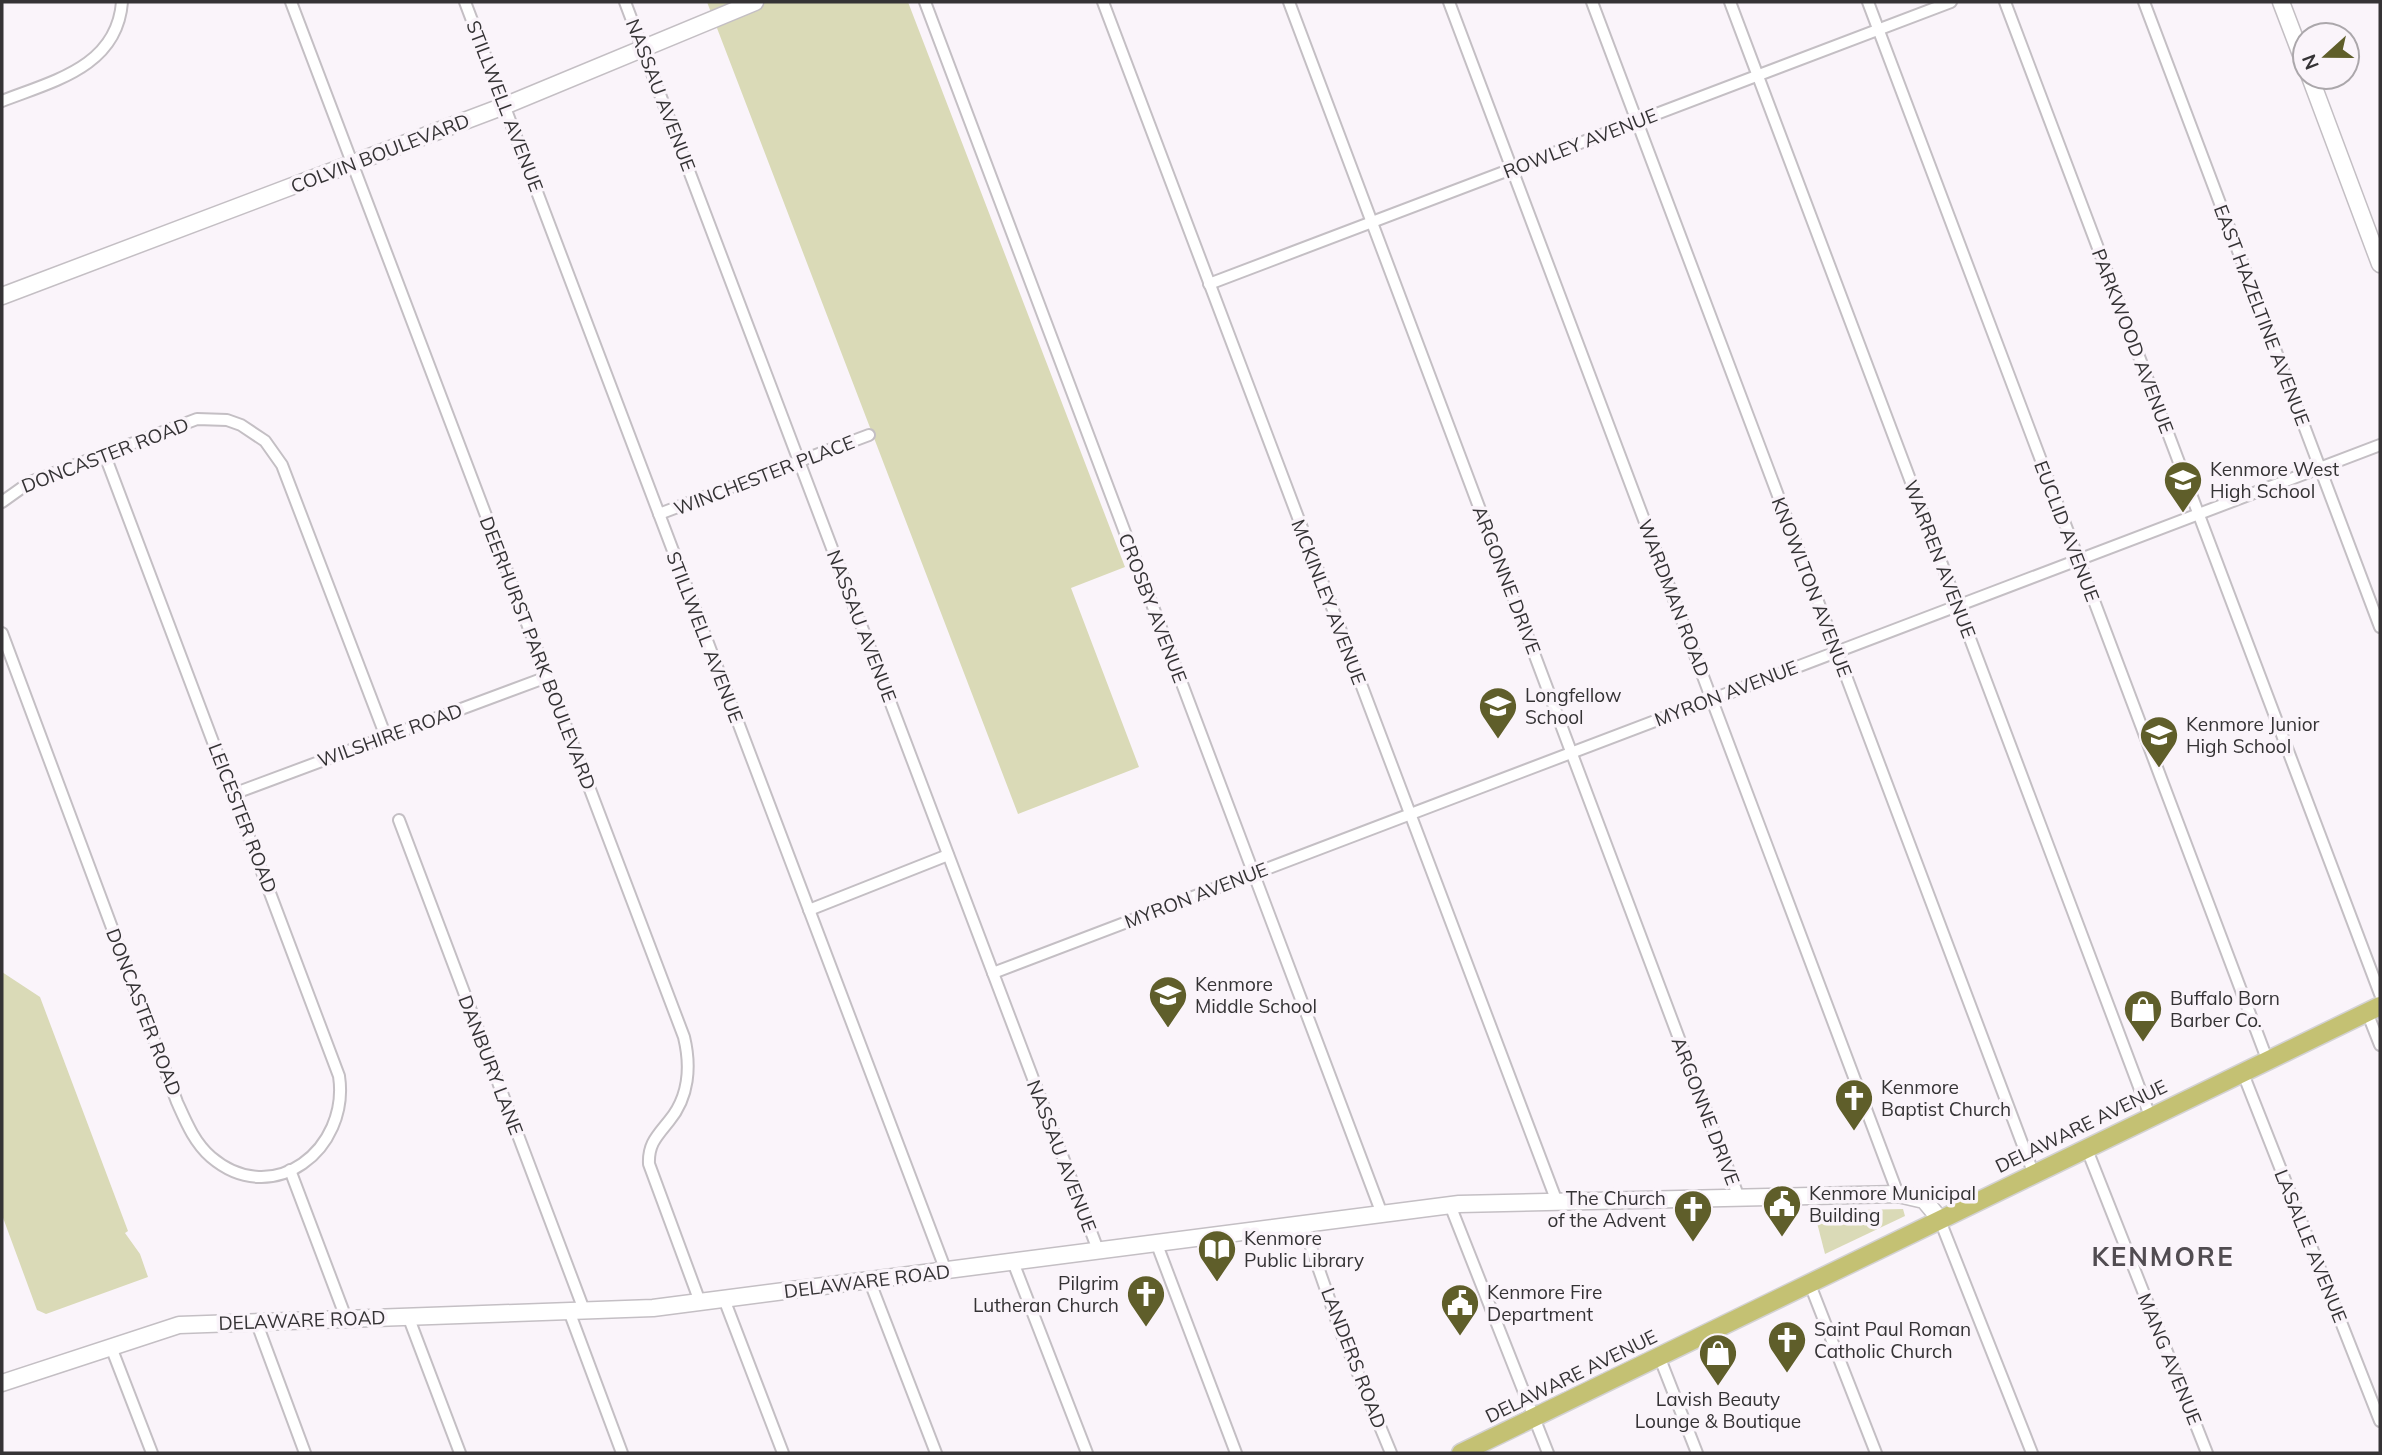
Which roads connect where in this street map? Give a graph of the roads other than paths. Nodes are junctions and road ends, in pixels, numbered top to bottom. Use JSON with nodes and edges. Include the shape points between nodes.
{"nodes":[{"id":1,"x":122,"y":2,"type":"edge"},
{"id":2,"x":291,"y":2,"type":"edge"},
{"id":3,"x":465,"y":2,"type":"edge"},
{"id":4,"x":625,"y":2,"type":"edge"},
{"id":5,"x":755,"y":2,"type":"edge"},
{"id":6,"x":925,"y":2,"type":"edge"},
{"id":7,"x":1103,"y":2,"type":"edge"},
{"id":8,"x":1289,"y":2,"type":"edge"},
{"id":9,"x":1449,"y":2,"type":"edge"},
{"id":10,"x":1592,"y":2,"type":"edge"},
{"id":11,"x":1730,"y":2,"type":"edge"},
{"id":12,"x":1868,"y":2,"type":"edge"},
{"id":13,"x":1951,"y":2,"type":"edge"},
{"id":14,"x":2005,"y":2,"type":"edge"},
{"id":15,"x":2144,"y":2,"type":"edge"},
{"id":16,"x":2281,"y":2,"type":"edge"},
{"id":17,"x":2291,"y":28,"type":"edge"},
{"id":18,"x":1878,"y":29,"type":"junction"},
{"id":19,"x":643,"y":49,"type":"junction"},
{"id":20,"x":1758,"y":75,"type":"junction"},
{"id":21,"x":2315,"y":91,"type":"edge"},
{"id":22,"x":2,"y":101,"type":"edge"},
{"id":23,"x":504,"y":106,"type":"junction"},
{"id":24,"x":1637,"y":121,"type":"junction"},
{"id":25,"x":352,"y":163,"type":"junction"},
{"id":26,"x":1512,"y":168,"type":"junction"},
{"id":27,"x":1371,"y":221,"type":"junction"},
{"id":28,"x":2380,"y":264,"type":"edge"},
{"id":29,"x":1209,"y":284,"type":"junction"},
{"id":30,"x":2,"y":296,"type":"edge"},
{"id":31,"x":869,"y":435,"type":"dead end"},
{"id":32,"x":2380,"y":445,"type":"edge"},
{"id":33,"x":104,"y":453,"type":"junction"},
{"id":34,"x":800,"y":461,"type":"junction"},
{"id":35,"x":2320,"y":467,"type":"junction"},
{"id":36,"x":2,"y":502,"type":"edge"},
{"id":37,"x":2198,"y":513,"type":"junction"},
{"id":38,"x":659,"y":514,"type":"junction"},
{"id":39,"x":2078,"y":559,"type":"junction"},
{"id":40,"x":1958,"y":605,"type":"junction"},
{"id":41,"x":2380,"y":627,"type":"edge"},
{"id":42,"x":2,"y":633,"type":"edge"},
{"id":43,"x":1837,"y":651,"type":"junction"},
{"id":44,"x":547,"y":677,"type":"junction"},
{"id":45,"x":1712,"y":699,"type":"junction"},
{"id":46,"x":386,"y":737,"type":"junction"},
{"id":47,"x":1571,"y":752,"type":"junction"},
{"id":48,"x":233,"y":794,"type":"junction"},
{"id":49,"x":1409,"y":814,"type":"junction"},
{"id":50,"x":398,"y":820,"type":"dead end"},
{"id":51,"x":948,"y":855,"type":"junction"},
{"id":52,"x":1254,"y":874,"type":"junction"},
{"id":53,"x":809,"y":910,"type":"junction"},
{"id":54,"x":993,"y":972,"type":"junction"},
{"id":55,"x":2380,"y":994,"type":"edge"},
{"id":56,"x":2374,"y":1009,"type":"edge"},
{"id":57,"x":2380,"y":1045,"type":"edge"},
{"id":58,"x":2267,"y":1059,"type":"junction"},
{"id":59,"x":2242,"y":1071,"type":"junction"},
{"id":60,"x":2150,"y":1115,"type":"junction"},
{"id":61,"x":2086,"y":1147,"type":"junction"},
{"id":62,"x":290,"y":1170,"type":"junction"},
{"id":63,"x":2033,"y":1172,"type":"junction"},
{"id":64,"x":1898,"y":1194,"type":"junction"},
{"id":65,"x":1739,"y":1198,"type":"junction"},
{"id":66,"x":1557,"y":1202,"type":"junction"},
{"id":67,"x":1450,"y":1205,"type":"junction"},
{"id":68,"x":1382,"y":1214,"type":"junction"},
{"id":69,"x":1939,"y":1218,"type":"junction"},
{"id":70,"x":1303,"y":1224,"type":"junction"},
{"id":71,"x":1156,"y":1242,"type":"junction"},
{"id":72,"x":1098,"y":1250,"type":"junction"},
{"id":73,"x":1013,"y":1262,"type":"junction"},
{"id":74,"x":946,"y":1271,"type":"junction"},
{"id":75,"x":870,"y":1282,"type":"junction"},
{"id":76,"x":1809,"y":1282,"type":"junction"},
{"id":77,"x":724,"y":1299,"type":"junction"},
{"id":78,"x":700,"y":1302,"type":"junction"},
{"id":79,"x":576,"y":1310,"type":"junction"},
{"id":80,"x":408,"y":1316,"type":"junction"},
{"id":81,"x":346,"y":1318,"type":"junction"},
{"id":82,"x":256,"y":1321,"type":"junction"},
{"id":83,"x":111,"y":1347,"type":"junction"},
{"id":84,"x":1659,"y":1356,"type":"junction"},
{"id":85,"x":2,"y":1383,"type":"edge"},
{"id":86,"x":1535,"y":1419,"type":"junction"},
{"id":87,"x":2380,"y":1421,"type":"edge"},
{"id":88,"x":152,"y":1453,"type":"edge"},
{"id":89,"x":305,"y":1453,"type":"edge"},
{"id":90,"x":460,"y":1453,"type":"edge"},
{"id":91,"x":622,"y":1453,"type":"edge"},
{"id":92,"x":783,"y":1453,"type":"edge"},
{"id":93,"x":936,"y":1453,"type":"edge"},
{"id":94,"x":1087,"y":1453,"type":"edge"},
{"id":95,"x":1236,"y":1453,"type":"edge"},
{"id":96,"x":1391,"y":1453,"type":"edge"},
{"id":97,"x":1461,"y":1453,"type":"edge"},
{"id":98,"x":1548,"y":1453,"type":"edge"},
{"id":99,"x":1697,"y":1453,"type":"edge"},
{"id":100,"x":1876,"y":1453,"type":"edge"},
{"id":101,"x":2032,"y":1453,"type":"edge"},
{"id":102,"x":2207,"y":1453,"type":"edge"}],
"edges":[{"from":1,"to":22,"type":"street","via":[[113,37],[95,59],[73,74]]},
{"from":2,"to":25,"type":"street","name":"DEERHURST PARK BOULEVARD"},
{"from":3,"to":23,"type":"street","name":"STILLWELL AVENUE"},
{"from":4,"to":19,"type":"street","name":"NASSAU AVENUE"},
{"from":5,"to":19,"type":"street","name":"COLVIN BOULEVARD"},
{"from":6,"to":52,"type":"street","name":"CROSBY AVENUE"},
{"from":7,"to":29,"type":"street","name":"MCKINLEY AVENUE"},
{"from":8,"to":27,"type":"street","name":"ARGONNE DRIVE"},
{"from":9,"to":26,"type":"street","name":"WARDMAN ROAD"},
{"from":10,"to":24,"type":"street","name":"KNOWLTON AVENUE"},
{"from":11,"to":20,"type":"street","name":"WARREN AVENUE"},
{"from":12,"to":18,"type":"street","name":"EUCLID AVENUE"},
{"from":13,"to":18,"type":"street","name":"ROWLEY AVENUE"},
{"from":14,"to":37,"type":"street","name":"PARKWOOD AVENUE"},
{"from":15,"to":35,"type":"street","name":"EAST HAZELTINE AVENUE"},
{"from":16,"to":17,"type":"street"},
{"from":18,"to":20,"type":"street","name":"ROWLEY AVENUE"},
{"from":18,"to":39,"type":"street","name":"EUCLID AVENUE"},
{"from":19,"to":23,"type":"street","name":"COLVIN BOULEVARD"},
{"from":19,"to":34,"type":"street","name":"NASSAU AVENUE"},
{"from":20,"to":24,"type":"street","name":"ROWLEY AVENUE"},
{"from":20,"to":40,"type":"street","name":"WARREN AVENUE"},
{"from":21,"to":28,"type":"street"},
{"from":23,"to":25,"type":"street","name":"COLVIN BOULEVARD"},
{"from":23,"to":38,"type":"street","name":"STILLWELL AVENUE"},
{"from":24,"to":26,"type":"street","name":"ROWLEY AVENUE"},
{"from":24,"to":43,"type":"street","name":"KNOWLTON AVENUE"},
{"from":25,"to":30,"type":"street","name":"COLVIN BOULEVARD"},
{"from":25,"to":44,"type":"street","name":"DEERHURST PARK BOULEVARD"},
{"from":26,"to":27,"type":"street","name":"ROWLEY AVENUE"},
{"from":26,"to":45,"type":"street","name":"WARDMAN ROAD"},
{"from":27,"to":29,"type":"street","name":"ROWLEY AVENUE"},
{"from":27,"to":47,"type":"street","name":"ARGONNE DRIVE"},
{"from":29,"to":49,"type":"street","name":"MCKINLEY AVENUE"},
{"from":31,"to":34,"type":"street","name":"WINCHESTER PLACE"},
{"from":32,"to":35,"type":"street","name":"MYRON AVENUE"},
{"from":33,"to":36,"type":"street","name":"DONCASTER ROAD","via":[[30,481]]},
{"from":33,"to":46,"type":"street","name":"DONCASTER ROAD","via":[[197,419],[227,420],[265,442],[282,465]]},
{"from":33,"to":48,"type":"street","name":"LEICESTER ROAD"},
{"from":34,"to":38,"type":"street","name":"WINCHESTER PLACE"},
{"from":34,"to":51,"type":"street","name":"NASSAU AVENUE"},
{"from":35,"to":37,"type":"street","name":"MYRON AVENUE"},
{"from":35,"to":41,"type":"street","name":"EAST HAZELTINE AVENUE"},
{"from":37,"to":39,"type":"street","name":"MYRON AVENUE"},
{"from":37,"to":55,"type":"street","name":"PARKWOOD AVENUE"},
{"from":38,"to":53,"type":"street","name":"STILLWELL AVENUE"},
{"from":39,"to":40,"type":"street","name":"MYRON AVENUE"},
{"from":39,"to":58,"type":"street","name":"EUCLID AVENUE"},
{"from":40,"to":43,"type":"street","name":"MYRON AVENUE"},
{"from":40,"to":60,"type":"street","name":"WARREN AVENUE"},
{"from":42,"to":62,"type":"street","name":"DONCASTER ROAD","via":[[185,1121],[202,1148],[232,1170],[258,1176]]},
{"from":43,"to":45,"type":"street","name":"MYRON AVENUE"},
{"from":43,"to":63,"type":"street","name":"KNOWLTON AVENUE"},
{"from":44,"to":46,"type":"street","name":"WILSHIRE ROAD"},
{"from":44,"to":78,"type":"street","name":"DEERHURST PARK BOULEVARD","via":[[687,1049],[684,1095],[652,1143],[649,1164]]},
{"from":45,"to":47,"type":"street","name":"MYRON AVENUE"},
{"from":45,"to":64,"type":"street","name":"WARDMAN ROAD"},
{"from":46,"to":48,"type":"street","name":"WILSHIRE ROAD"},
{"from":47,"to":49,"type":"street","name":"MYRON AVENUE"},
{"from":47,"to":65,"type":"street","name":"ARGONNE DRIVE"},
{"from":48,"to":62,"type":"street","name":"LEICESTER ROAD","via":[[340,1076],[341,1107],[330,1136],[314,1156]]},
{"from":49,"to":52,"type":"street","name":"MYRON AVENUE"},
{"from":49,"to":66,"type":"street","name":"MCKINLEY AVENUE"},
{"from":50,"to":79,"type":"street","name":"DANBURY LANE"},
{"from":51,"to":53,"type":"street"},
{"from":51,"to":54,"type":"street","name":"NASSAU AVENUE"},
{"from":52,"to":54,"type":"street","name":"MYRON AVENUE"},
{"from":52,"to":68,"type":"street","name":"CROSBY AVENUE"},
{"from":53,"to":74,"type":"street","name":"STILLWELL AVENUE"},
{"from":54,"to":72,"type":"street","name":"NASSAU AVENUE"},
{"from":56,"to":57,"type":"street"},
{"from":56,"to":58,"type":"main road","name":"DELAWARE AVENUE"},
{"from":58,"to":59,"type":"main road","name":"DELAWARE AVENUE"},
{"from":59,"to":60,"type":"main road","name":"DELAWARE AVENUE"},
{"from":59,"to":87,"type":"street","name":"LASALLE AVENUE"},
{"from":60,"to":61,"type":"main road","name":"DELAWARE AVENUE"},
{"from":61,"to":63,"type":"main road","name":"DELAWARE AVENUE"},
{"from":61,"to":102,"type":"street","name":"MANG AVENUE"},
{"from":62,"to":81,"type":"street"},
{"from":63,"to":69,"type":"main road","name":"DELAWARE AVENUE"},
{"from":64,"to":65,"type":"street","name":"DELAWARE ROAD"},
{"from":64,"to":69,"type":"street","name":"DELAWARE ROAD","via":[[1924,1200]]},
{"from":65,"to":66,"type":"street","name":"DELAWARE ROAD"},
{"from":66,"to":67,"type":"street","name":"DELAWARE ROAD"},
{"from":67,"to":68,"type":"street","name":"DELAWARE ROAD"},
{"from":67,"to":86,"type":"street"},
{"from":68,"to":70,"type":"street","name":"DELAWARE ROAD"},
{"from":69,"to":76,"type":"main road","name":"DELAWARE AVENUE"},
{"from":69,"to":101,"type":"street"},
{"from":70,"to":71,"type":"street","name":"DELAWARE ROAD"},
{"from":70,"to":96,"type":"street","name":"LANDERS ROAD"},
{"from":71,"to":72,"type":"street","name":"DELAWARE ROAD"},
{"from":71,"to":95,"type":"street"},
{"from":72,"to":73,"type":"street","name":"DELAWARE ROAD"},
{"from":73,"to":74,"type":"street","name":"DELAWARE ROAD"},
{"from":73,"to":94,"type":"street"},
{"from":74,"to":75,"type":"street","name":"DELAWARE ROAD"},
{"from":75,"to":77,"type":"street","name":"DELAWARE ROAD"},
{"from":75,"to":93,"type":"street"},
{"from":76,"to":84,"type":"main road","name":"DELAWARE AVENUE"},
{"from":76,"to":100,"type":"street"},
{"from":77,"to":78,"type":"street","name":"DELAWARE ROAD"},
{"from":77,"to":92,"type":"street"},
{"from":78,"to":79,"type":"street","name":"DELAWARE ROAD"},
{"from":79,"to":80,"type":"street","name":"DELAWARE ROAD"},
{"from":79,"to":91,"type":"street","name":"DANBURY LANE"},
{"from":80,"to":81,"type":"street","name":"DELAWARE ROAD"},
{"from":80,"to":90,"type":"street"},
{"from":81,"to":82,"type":"street","name":"DELAWARE ROAD"},
{"from":82,"to":83,"type":"street","name":"DELAWARE ROAD","via":[[179,1325]]},
{"from":82,"to":89,"type":"street"},
{"from":83,"to":85,"type":"street","name":"DELAWARE ROAD"},
{"from":83,"to":88,"type":"street"},
{"from":84,"to":86,"type":"main road","name":"DELAWARE AVENUE"},
{"from":84,"to":99,"type":"street"},
{"from":86,"to":97,"type":"main road","name":"DELAWARE AVENUE"},
{"from":86,"to":98,"type":"street"}]}
